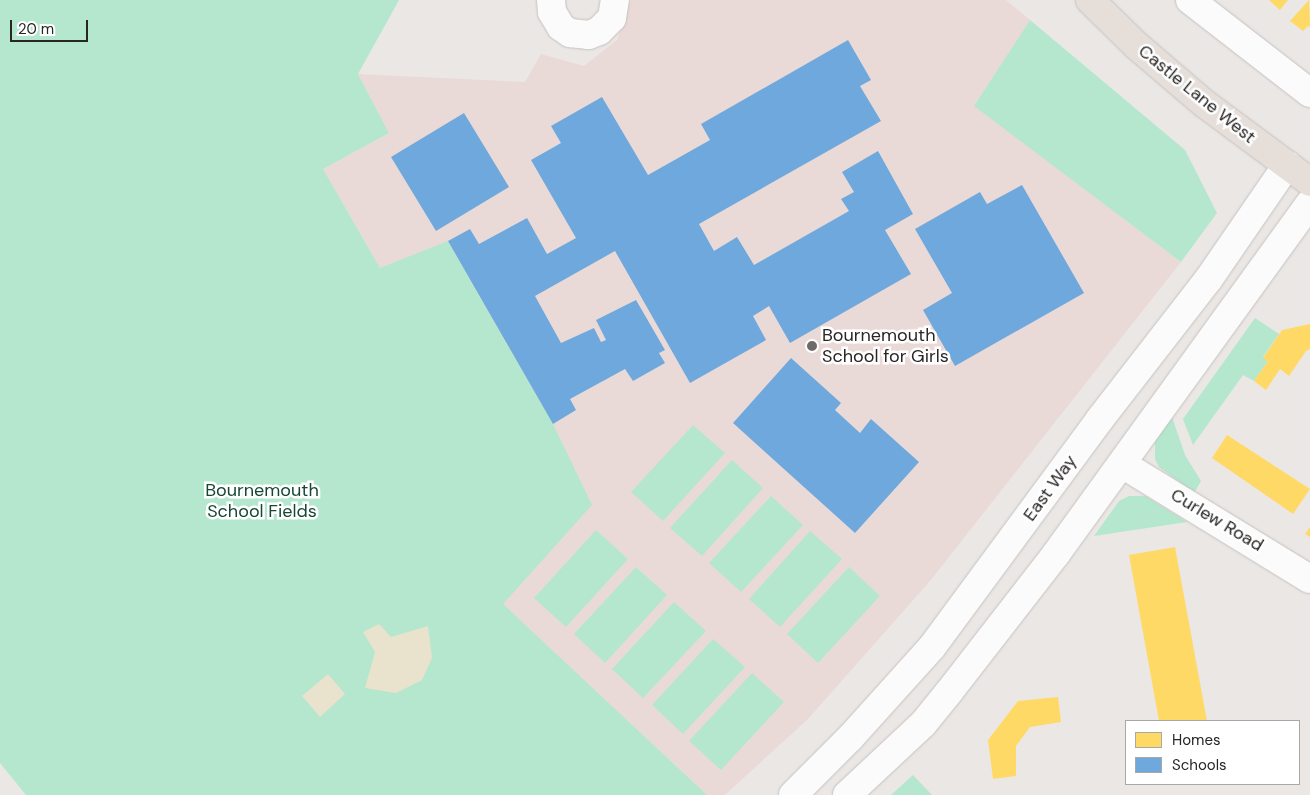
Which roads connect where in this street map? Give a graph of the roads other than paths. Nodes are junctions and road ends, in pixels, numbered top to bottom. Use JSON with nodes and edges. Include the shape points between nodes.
{"nodes":[{"id":1,"x":551,"y":0,"type":"edge"},
{"id":2,"x":615,"y":0,"type":"edge"},
{"id":3,"x":1090,"y":0,"type":"edge"},
{"id":4,"x":1190,"y":0,"type":"edge"},
{"id":5,"x":1310,"y":94,"type":"edge"},
{"id":6,"x":1286,"y":165,"type":"junction"},
{"id":7,"x":1310,"y":182,"type":"edge"},
{"id":8,"x":1310,"y":203,"type":"edge"},
{"id":9,"x":1122,"y":464,"type":"junction"},
{"id":10,"x":1310,"y":578,"type":"edge"},
{"id":11,"x":793,"y":795,"type":"edge"},
{"id":12,"x":847,"y":795,"type":"edge"}],
"edges":[{"from":1,"to":2,"type":"street","via":[[552,12],[561,27],[578,35],[589,35],[605,27],[614,10]]},
{"from":3,"to":6,"type":"main road","name":"Castle Lane West","via":[[1137,46]]},
{"from":4,"to":5,"type":"street"},
{"from":6,"to":7,"type":"main road","name":"Castle Lane West"},
{"from":6,"to":11,"type":"street","name":"East Way","via":[[1208,280],[1100,419],[932,647],[850,738]]},
{"from":8,"to":9,"type":"street"},
{"from":9,"to":10,"type":"street","name":"Curlew Road"},
{"from":9,"to":12,"type":"street","via":[[928,718]]}]}
